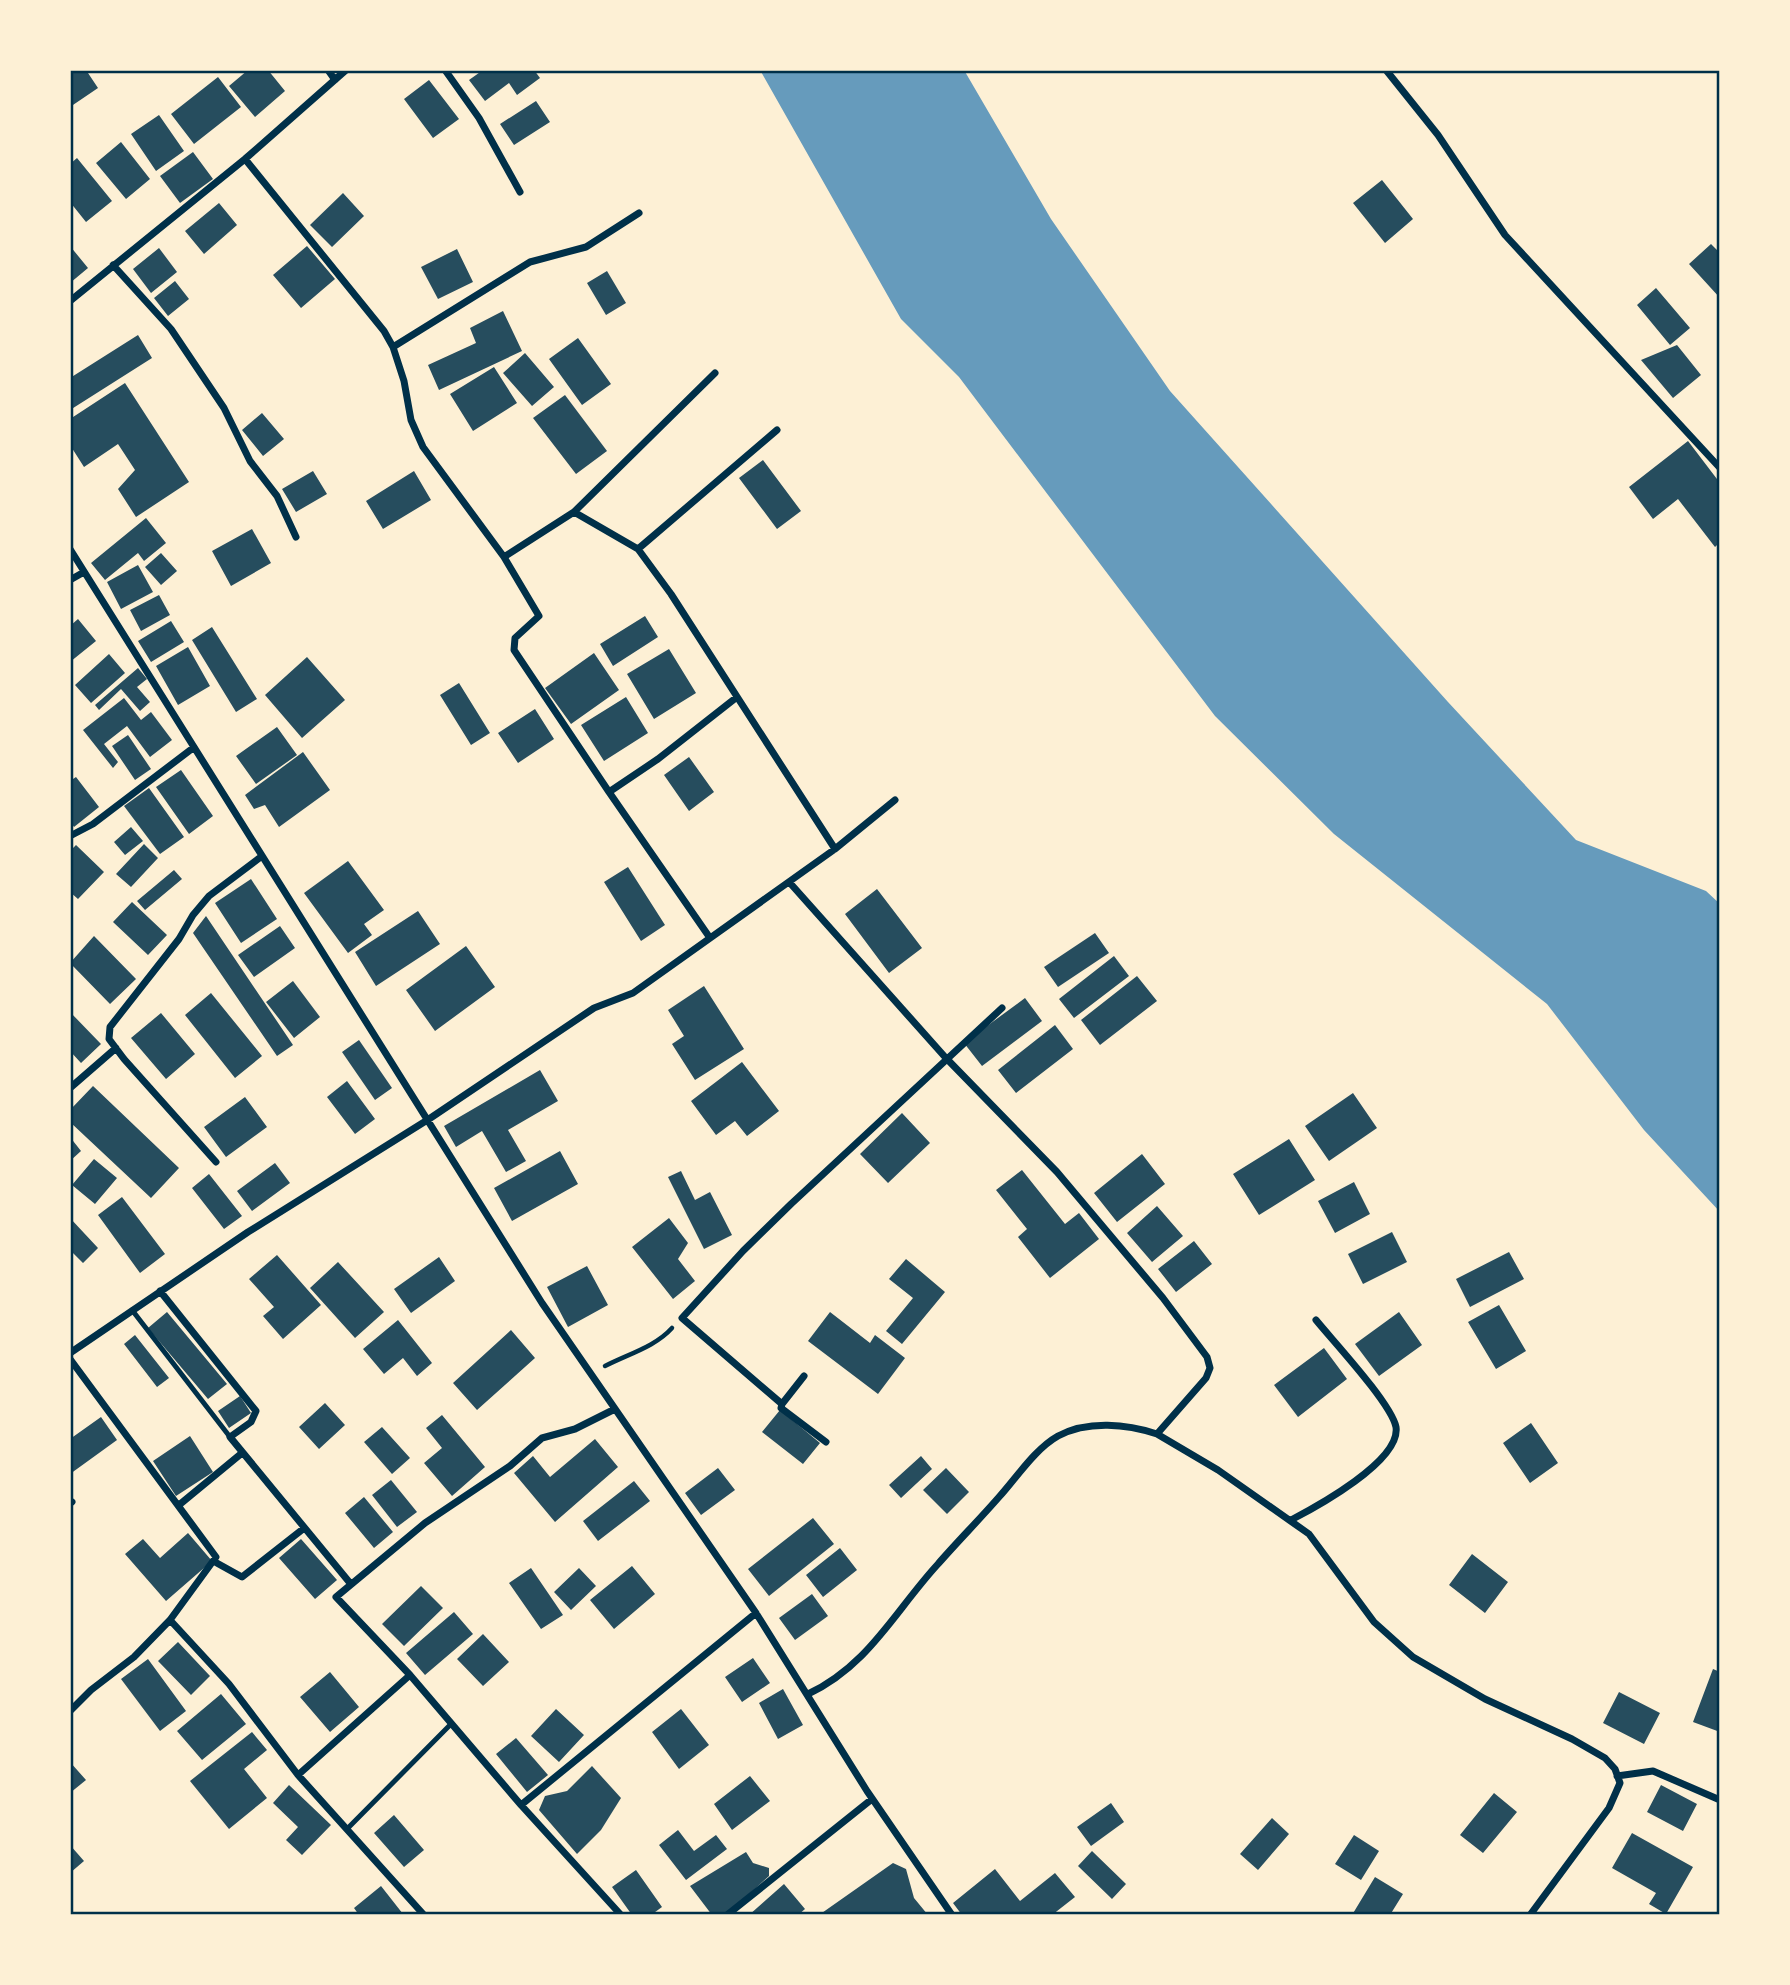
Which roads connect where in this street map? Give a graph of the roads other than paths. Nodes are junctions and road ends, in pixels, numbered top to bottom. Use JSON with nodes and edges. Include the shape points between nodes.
{"nodes":[{"id":1,"x":328,"y":70,"type":"edge"},
{"id":2,"x":345,"y":70,"type":"edge"},
{"id":3,"x":445,"y":70,"type":"edge"},
{"id":4,"x":1386,"y":70,"type":"edge"},
{"id":5,"x":335,"y":80,"type":"junction"},
{"id":6,"x":245,"y":159,"type":"junction"},
{"id":7,"x":520,"y":192,"type":"dead end"},
{"id":8,"x":639,"y":213,"type":"dead end"},
{"id":9,"x":113,"y":265,"type":"junction"},
{"id":10,"x":70,"y":301,"type":"edge"},
{"id":11,"x":393,"y":347,"type":"junction"},
{"id":12,"x":715,"y":373,"type":"dead end"},
{"id":13,"x":777,"y":430,"type":"dead end"},
{"id":14,"x":1720,"y":468,"type":"edge"},
{"id":15,"x":573,"y":512,"type":"junction"},
{"id":16,"x":296,"y":537,"type":"dead end"},
{"id":17,"x":70,"y":549,"type":"edge"},
{"id":18,"x":638,"y":549,"type":"junction"},
{"id":19,"x":504,"y":557,"type":"junction"},
{"id":20,"x":84,"y":572,"type":"junction"},
{"id":21,"x":70,"y":580,"type":"edge"},
{"id":22,"x":737,"y":697,"type":"junction"},
{"id":23,"x":192,"y":748,"type":"junction"},
{"id":24,"x":609,"y":792,"type":"junction"},
{"id":25,"x":895,"y":800,"type":"dead end"},
{"id":26,"x":70,"y":836,"type":"edge"},
{"id":27,"x":835,"y":849,"type":"junction"},
{"id":28,"x":262,"y":856,"type":"junction"},
{"id":29,"x":790,"y":883,"type":"junction"},
{"id":30,"x":710,"y":938,"type":"junction"},
{"id":31,"x":1002,"y":1008,"type":"dead end"},
{"id":32,"x":116,"y":1048,"type":"junction"},
{"id":33,"x":945,"y":1057,"type":"junction"},
{"id":34,"x":70,"y":1088,"type":"edge"},
{"id":35,"x":429,"y":1119,"type":"junction"},
{"id":36,"x":216,"y":1162,"type":"dead end"},
{"id":37,"x":160,"y":1291,"type":"junction"},
{"id":38,"x":132,"y":1310,"type":"junction"},
{"id":39,"x":1316,"y":1320,"type":"dead end"},
{"id":40,"x":70,"y":1353,"type":"edge"},
{"id":41,"x":70,"y":1359,"type":"edge"},
{"id":42,"x":804,"y":1376,"type":"dead end"},
{"id":43,"x":782,"y":1404,"type":"junction"},
{"id":44,"x":615,"y":1409,"type":"junction"},
{"id":45,"x":1157,"y":1434,"type":"junction"},
{"id":46,"x":229,"y":1437,"type":"junction"},
{"id":47,"x":826,"y":1443,"type":"dead end"},
{"id":48,"x":242,"y":1453,"type":"junction"},
{"id":49,"x":179,"y":1505,"type":"junction"},
{"id":50,"x":1291,"y":1520,"type":"junction"},
{"id":51,"x":303,"y":1529,"type":"junction"},
{"id":52,"x":215,"y":1562,"type":"junction"},
{"id":53,"x":350,"y":1583,"type":"junction"},
{"id":54,"x":756,"y":1613,"type":"junction"},
{"id":55,"x":170,"y":1620,"type":"junction"},
{"id":56,"x":410,"y":1675,"type":"junction"},
{"id":57,"x":807,"y":1694,"type":"junction"},
{"id":58,"x":70,"y":1711,"type":"edge"},
{"id":59,"x":452,"y":1724,"type":"junction"},
{"id":60,"x":298,"y":1775,"type":"junction"},
{"id":61,"x":1617,"y":1776,"type":"junction"},
{"id":62,"x":872,"y":1799,"type":"junction"},
{"id":63,"x":1720,"y":1800,"type":"edge"},
{"id":64,"x":521,"y":1805,"type":"junction"},
{"id":65,"x":347,"y":1829,"type":"junction"},
{"id":66,"x":421,"y":1914,"type":"edge"},
{"id":67,"x":621,"y":1915,"type":"edge"},
{"id":68,"x":727,"y":1915,"type":"edge"},
{"id":69,"x":952,"y":1915,"type":"edge"},
{"id":70,"x":1530,"y":1915,"type":"edge"}],
"edges":[{"from":1,"to":5,"type":"street"},
{"from":2,"to":5,"type":"street"},
{"from":3,"to":7,"type":"street","via":[[479,118]]},
{"from":4,"to":14,"type":"street","via":[[1451,153],[1505,235]]},
{"from":5,"to":6,"type":"street"},
{"from":6,"to":9,"type":"street"},
{"from":6,"to":11,"type":"street"},
{"from":8,"to":11,"type":"street","via":[[586,247],[530,262]]},
{"from":9,"to":10,"type":"street"},
{"from":9,"to":16,"type":"street","via":[[178,340],[224,408]]},
{"from":11,"to":19,"type":"street","via":[[411,420],[423,447]]},
{"from":12,"to":15,"type":"street"},
{"from":13,"to":18,"type":"street"},
{"from":15,"to":18,"type":"street"},
{"from":15,"to":19,"type":"street"},
{"from":17,"to":20,"type":"street"},
{"from":18,"to":22,"type":"street"},
{"from":19,"to":24,"type":"street","via":[[539,616],[515,638],[514,650]]},
{"from":20,"to":21,"type":"street"},
{"from":20,"to":23,"type":"street"},
{"from":22,"to":24,"type":"street"},
{"from":22,"to":27,"type":"street"},
{"from":23,"to":26,"type":"street","via":[[93,824]]},
{"from":23,"to":28,"type":"street"},
{"from":24,"to":30,"type":"street"},
{"from":25,"to":27,"type":"street"},
{"from":27,"to":29,"type":"street"},
{"from":28,"to":32,"type":"street","via":[[209,896],[193,915],[110,1027]]},
{"from":28,"to":35,"type":"street"},
{"from":29,"to":30,"type":"street"},
{"from":29,"to":33,"type":"street"},
{"from":30,"to":35,"type":"street","via":[[633,993],[594,1008]]},
{"from":31,"to":33,"type":"street"},
{"from":32,"to":34,"type":"street"},
{"from":32,"to":36,"type":"street"},
{"from":33,"to":43,"type":"street","via":[[743,1251],[682,1318]]},
{"from":33,"to":45,"type":"street","via":[[1057,1172],[1207,1357],[1210,1368],[1206,1378]]},
{"from":35,"to":37,"type":"street"},
{"from":35,"to":44,"type":"street","via":[[542,1303]]},
{"from":37,"to":38,"type":"street"},
{"from":37,"to":46,"type":"street","via":[[256,1411],[251,1422]]},
{"from":38,"to":40,"type":"street"},
{"from":38,"to":46,"type":"lane"},
{"from":39,"to":50,"type":"street","via":[[1392,1416],[1396,1429],[1394,1441],[1380,1458],[1338,1497]]},
{"from":41,"to":49,"type":"street"},
{"from":42,"to":43,"type":"street"},
{"from":43,"to":47,"type":"street","via":[[781,1408]]},
{"from":44,"to":53,"type":"street","via":[[575,1429],[542,1438]]},
{"from":44,"to":54,"type":"street"},
{"from":45,"to":50,"type":"street"},
{"from":45,"to":57,"type":"street","via":[[1115,1425],[1059,1436],[1037,1453],[937,1564],[859,1660],[835,1681]]},
{"from":46,"to":48,"type":"street"},
{"from":48,"to":49,"type":"street"},
{"from":48,"to":51,"type":"street"},
{"from":49,"to":52,"type":"street","via":[[214,1553]]},
{"from":50,"to":61,"type":"street","via":[[1319,1544],[1374,1622],[1413,1657],[1485,1699],[1605,1758]]},
{"from":51,"to":52,"type":"street","via":[[242,1577]]},
{"from":51,"to":53,"type":"street"},
{"from":52,"to":55,"type":"street"},
{"from":53,"to":56,"type":"street","via":[[337,1594],[338,1601]]},
{"from":54,"to":57,"type":"street"},
{"from":54,"to":64,"type":"street"},
{"from":55,"to":58,"type":"street"},
{"from":55,"to":60,"type":"street","via":[[229,1684]]},
{"from":56,"to":59,"type":"street"},
{"from":56,"to":60,"type":"street"},
{"from":57,"to":62,"type":"street"},
{"from":59,"to":64,"type":"street"},
{"from":59,"to":65,"type":"lane"},
{"from":60,"to":65,"type":"street"},
{"from":61,"to":63,"type":"street","via":[[1653,1771]]},
{"from":61,"to":70,"type":"street","via":[[1620,1783],[1609,1808]]},
{"from":62,"to":68,"type":"street"},
{"from":62,"to":69,"type":"street"},
{"from":64,"to":67,"type":"street"},
{"from":65,"to":66,"type":"street"}]}
